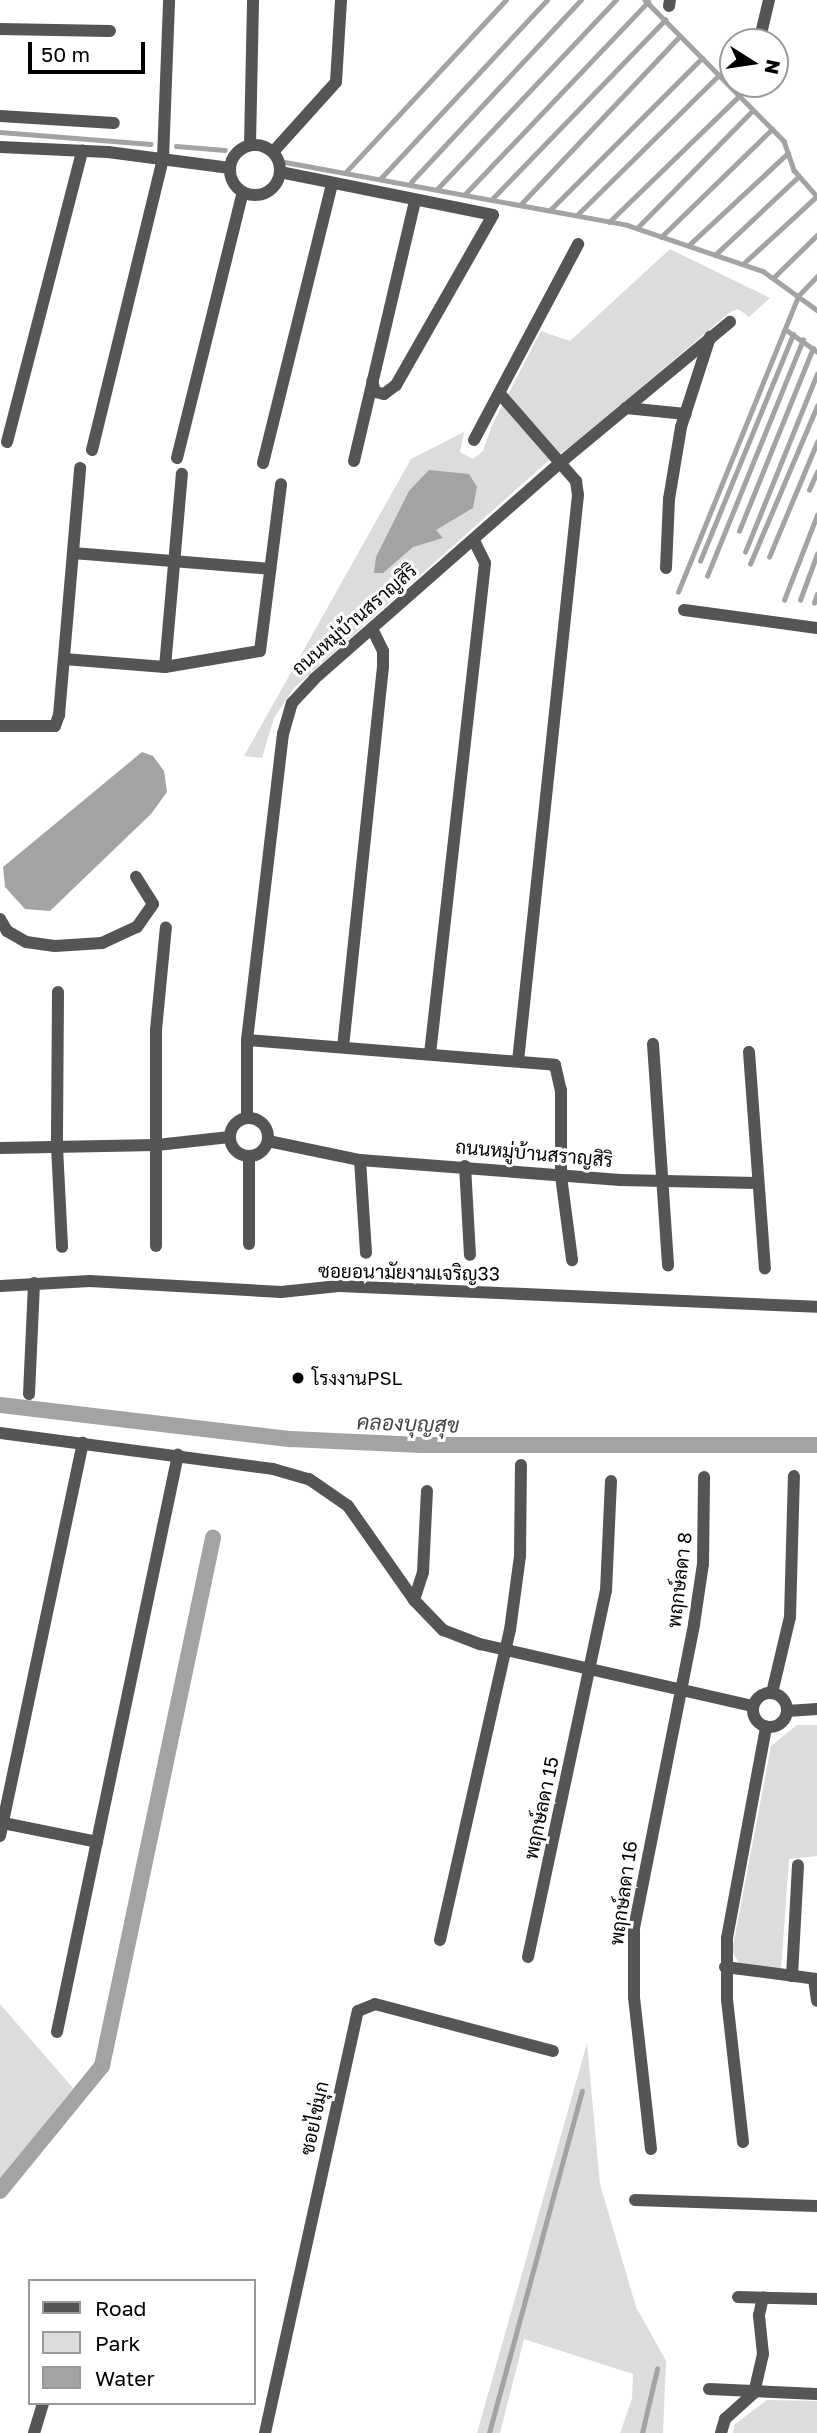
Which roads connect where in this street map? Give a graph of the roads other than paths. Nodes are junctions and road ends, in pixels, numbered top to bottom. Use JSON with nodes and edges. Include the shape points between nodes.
{"nodes":[{"id":1,"x":169,"y":0,"type":"edge"},
{"id":2,"x":253,"y":0,"type":"edge"},
{"id":3,"x":341,"y":0,"type":"edge"},
{"id":4,"x":769,"y":0,"type":"edge"},
{"id":5,"x":762,"y":28,"type":"edge"},
{"id":6,"x":0,"y":29,"type":"edge"},
{"id":7,"x":110,"y":31,"type":"dead end"},
{"id":8,"x":0,"y":116,"type":"edge"},
{"id":9,"x":114,"y":123,"type":"dead end"},
{"id":10,"x":250,"y":145,"type":"junction"},
{"id":11,"x":0,"y":147,"type":"edge"},
{"id":12,"x":82,"y":150,"type":"junction"},
{"id":13,"x":273,"y":152,"type":"junction"},
{"id":14,"x":163,"y":159,"type":"junction"},
{"id":15,"x":230,"y":168,"type":"junction"},
{"id":16,"x":280,"y":172,"type":"junction"},
{"id":17,"x":332,"y":184,"type":"junction"},
{"id":18,"x":243,"y":192,"type":"junction"},
{"id":19,"x":415,"y":201,"type":"junction"},
{"id":20,"x":579,"y":244,"type":"dead end"},
{"id":21,"x":730,"y":322,"type":"dead end"},
{"id":22,"x":710,"y":337,"type":"junction"},
{"id":23,"x":372,"y":381,"type":"junction"},
{"id":24,"x":500,"y":394,"type":"junction"},
{"id":25,"x":626,"y":408,"type":"junction"},
{"id":26,"x":686,"y":414,"type":"junction"},
{"id":27,"x":474,"y":440,"type":"dead end"},
{"id":28,"x":7,"y":442,"type":"dead end"},
{"id":29,"x":92,"y":450,"type":"dead end"},
{"id":30,"x":177,"y":458,"type":"dead end"},
{"id":31,"x":354,"y":461,"type":"dead end"},
{"id":32,"x":263,"y":463,"type":"dead end"},
{"id":33,"x":560,"y":463,"type":"junction"},
{"id":34,"x":80,"y":468,"type":"dead end"},
{"id":35,"x":183,"y":474,"type":"dead end"},
{"id":36,"x":281,"y":484,"type":"dead end"},
{"id":37,"x":474,"y":540,"type":"junction"},
{"id":38,"x":73,"y":553,"type":"junction"},
{"id":39,"x":175,"y":562,"type":"junction"},
{"id":40,"x":666,"y":568,"type":"dead end"},
{"id":41,"x":270,"y":569,"type":"junction"},
{"id":42,"x":684,"y":610,"type":"dead end"},
{"id":43,"x":372,"y":628,"type":"junction"},
{"id":44,"x":817,"y":628,"type":"edge"},
{"id":45,"x":64,"y":659,"type":"junction"},
{"id":46,"x":165,"y":667,"type":"junction"},
{"id":47,"x":0,"y":726,"type":"edge"},
{"id":48,"x":136,"y":877,"type":"dead end"},
{"id":49,"x":0,"y":919,"type":"edge"},
{"id":50,"x":166,"y":927,"type":"dead end"},
{"id":51,"x":58,"y":992,"type":"dead end"},
{"id":52,"x":247,"y":1040,"type":"junction"},
{"id":53,"x":653,"y":1044,"type":"dead end"},
{"id":54,"x":343,"y":1047,"type":"junction"},
{"id":55,"x":749,"y":1052,"type":"dead end"},
{"id":56,"x":430,"y":1054,"type":"junction"},
{"id":57,"x":518,"y":1060,"type":"junction"},
{"id":58,"x":247,"y":1118,"type":"junction"},
{"id":59,"x":230,"y":1136,"type":"junction"},
{"id":60,"x":268,"y":1141,"type":"junction"},
{"id":61,"x":157,"y":1145,"type":"junction"},
{"id":62,"x":57,"y":1147,"type":"junction"},
{"id":63,"x":0,"y":1148,"type":"edge"},
{"id":64,"x":249,"y":1157,"type":"junction"},
{"id":65,"x":360,"y":1160,"type":"junction"},
{"id":66,"x":466,"y":1166,"type":"junction"},
{"id":67,"x":561,"y":1176,"type":"junction"},
{"id":68,"x":660,"y":1180,"type":"junction"},
{"id":69,"x":757,"y":1183,"type":"junction"},
{"id":70,"x":249,"y":1244,"type":"dead end"},
{"id":71,"x":156,"y":1246,"type":"dead end"},
{"id":72,"x":62,"y":1247,"type":"dead end"},
{"id":73,"x":366,"y":1253,"type":"dead end"},
{"id":74,"x":470,"y":1255,"type":"dead end"},
{"id":75,"x":572,"y":1260,"type":"dead end"},
{"id":76,"x":668,"y":1265,"type":"dead end"},
{"id":77,"x":765,"y":1268,"type":"dead end"},
{"id":78,"x":34,"y":1283,"type":"junction"},
{"id":79,"x":0,"y":1286,"type":"edge"},
{"id":80,"x":817,"y":1307,"type":"edge"},
{"id":81,"x":29,"y":1394,"type":"dead end"},
{"id":82,"x":0,"y":1433,"type":"edge"},
{"id":83,"x":83,"y":1443,"type":"junction"},
{"id":84,"x":178,"y":1455,"type":"junction"},
{"id":85,"x":521,"y":1465,"type":"dead end"},
{"id":86,"x":794,"y":1476,"type":"dead end"},
{"id":87,"x":704,"y":1477,"type":"dead end"},
{"id":88,"x":611,"y":1481,"type":"dead end"},
{"id":89,"x":427,"y":1490,"type":"dead end"},
{"id":90,"x":414,"y":1600,"type":"junction"},
{"id":91,"x":506,"y":1649,"type":"junction"},
{"id":92,"x":593,"y":1667,"type":"junction"},
{"id":93,"x":682,"y":1687,"type":"junction"},
{"id":94,"x":772,"y":1693,"type":"junction"},
{"id":95,"x":753,"y":1706,"type":"junction"},
{"id":96,"x":817,"y":1709,"type":"edge"},
{"id":97,"x":787,"y":1711,"type":"junction"},
{"id":98,"x":766,"y":1727,"type":"junction"},
{"id":99,"x":1,"y":1830,"type":"edge"},
{"id":100,"x":97,"y":1842,"type":"junction"},
{"id":101,"x":798,"y":1864,"type":"dead end"},
{"id":102,"x":440,"y":1940,"type":"dead end"},
{"id":103,"x":528,"y":1957,"type":"dead end"},
{"id":104,"x":726,"y":1967,"type":"junction"},
{"id":105,"x":792,"y":1976,"type":"junction"},
{"id":106,"x":816,"y":1979,"type":"edge"},
{"id":107,"x":817,"y":2001,"type":"edge"},
{"id":108,"x":57,"y":2032,"type":"dead end"},
{"id":109,"x":553,"y":2051,"type":"dead end"},
{"id":110,"x":743,"y":2142,"type":"dead end"},
{"id":111,"x":651,"y":2150,"type":"dead end"},
{"id":112,"x":635,"y":2200,"type":"dead end"},
{"id":113,"x":817,"y":2206,"type":"edge"},
{"id":114,"x":738,"y":2297,"type":"dead end"},
{"id":115,"x":763,"y":2297,"type":"junction"},
{"id":116,"x":817,"y":2299,"type":"edge"},
{"id":117,"x":709,"y":2389,"type":"dead end"},
{"id":118,"x":754,"y":2393,"type":"junction"},
{"id":119,"x":817,"y":2394,"type":"edge"},
{"id":120,"x":42,"y":2405,"type":"edge"},
{"id":121,"x":34,"y":2433,"type":"edge"},
{"id":122,"x":265,"y":2433,"type":"edge"},
{"id":123,"x":721,"y":2433,"type":"edge"}],
"edges":[{"from":1,"to":14,"type":"street"},
{"from":2,"to":10,"type":"street"},
{"from":3,"to":13,"type":"street","via":[[336,82]]},
{"from":4,"to":5,"type":"street"},
{"from":6,"to":7,"type":"street"},
{"from":8,"to":9,"type":"street"},
{"from":10,"to":13,"type":"street"},
{"from":10,"to":15,"type":"street","via":[[239,150]]},
{"from":11,"to":12,"type":"street"},
{"from":12,"to":14,"type":"street"},
{"from":12,"to":28,"type":"street"},
{"from":13,"to":16,"type":"street"},
{"from":14,"to":15,"type":"street"},
{"from":14,"to":29,"type":"street"},
{"from":15,"to":18,"type":"street","via":[[232,180]]},
{"from":16,"to":17,"type":"street"},
{"from":16,"to":18,"type":"street","via":[[267,192]]},
{"from":17,"to":19,"type":"street"},
{"from":17,"to":32,"type":"street"},
{"from":18,"to":30,"type":"street"},
{"from":19,"to":23,"type":"street"},
{"from":19,"to":23,"type":"street","via":[[489,212],[493,219],[396,385],[384,394],[376,392]]},
{"from":20,"to":24,"type":"street"},
{"from":21,"to":22,"type":"street","name":"ถนนหมู่บ้านสราญสิริ"},
{"from":22,"to":25,"type":"street","name":"ถนนหมู่บ้านสราญสิริ"},
{"from":22,"to":26,"type":"street"},
{"from":23,"to":31,"type":"street"},
{"from":24,"to":27,"type":"street"},
{"from":24,"to":33,"type":"street"},
{"from":25,"to":26,"type":"street"},
{"from":25,"to":33,"type":"street","name":"ถนนหมู่บ้านสราญสิริ"},
{"from":26,"to":40,"type":"street","via":[[669,499]]},
{"from":33,"to":37,"type":"street","name":"ถนนหมู่บ้านสราญสิริ"},
{"from":33,"to":57,"type":"street","via":[[576,481],[578,495]]},
{"from":34,"to":38,"type":"street"},
{"from":35,"to":39,"type":"street"},
{"from":36,"to":41,"type":"street"},
{"from":37,"to":43,"type":"street","name":"ถนนหมู่บ้านสราญสิริ"},
{"from":37,"to":56,"type":"street","via":[[485,563]]},
{"from":38,"to":39,"type":"street"},
{"from":38,"to":45,"type":"street"},
{"from":39,"to":41,"type":"street"},
{"from":39,"to":46,"type":"street"},
{"from":41,"to":46,"type":"street","via":[[260,651]]},
{"from":42,"to":44,"type":"street"},
{"from":43,"to":52,"type":"street","name":"ถนนหมู่บ้านสราญสิริ","via":[[302,691],[286,718]]},
{"from":43,"to":54,"type":"street","via":[[383,651],[383,666]]},
{"from":45,"to":46,"type":"street"},
{"from":45,"to":47,"type":"street","via":[[55,726]]},
{"from":48,"to":49,"type":"street","via":[[153,904],[137,927],[102,943],[55,946],[26,942],[7,930]]},
{"from":50,"to":61,"type":"street","via":[[156,1030]]},
{"from":51,"to":62,"type":"street"},
{"from":52,"to":54,"type":"street"},
{"from":52,"to":58,"type":"street","name":"ถนนหมู่บ้านสราญสิริ"},
{"from":53,"to":68,"type":"street"},
{"from":54,"to":56,"type":"street"},
{"from":55,"to":69,"type":"street"},
{"from":56,"to":57,"type":"street"},
{"from":57,"to":67,"type":"street","via":[[549,1063],[559,1069]]},
{"from":58,"to":59,"type":"street","via":[[233,1126]]},
{"from":58,"to":60,"type":"street","via":[[265,1125]]},
{"from":59,"to":61,"type":"street"},
{"from":59,"to":64,"type":"street","via":[[235,1150]]},
{"from":60,"to":64,"type":"street","via":[[262,1152]]},
{"from":60,"to":65,"type":"street","name":"ถนนหมู่บ้านสราญสิริ"},
{"from":61,"to":62,"type":"street"},
{"from":61,"to":71,"type":"street"},
{"from":62,"to":63,"type":"street"},
{"from":62,"to":72,"type":"street"},
{"from":64,"to":70,"type":"street"},
{"from":65,"to":66,"type":"street","name":"ถนนหมู่บ้านสราญสิริ"},
{"from":65,"to":73,"type":"street"},
{"from":66,"to":67,"type":"street","name":"ถนนหมู่บ้านสราญสิริ"},
{"from":66,"to":74,"type":"street"},
{"from":67,"to":68,"type":"street","name":"ถนนหมู่บ้านสราญสิริ"},
{"from":67,"to":75,"type":"street"},
{"from":68,"to":69,"type":"street","name":"ถนนหมู่บ้านสราญสิริ"},
{"from":68,"to":76,"type":"street"},
{"from":69,"to":77,"type":"street"},
{"from":78,"to":79,"type":"street","name":"ซอยอนามัยงามเจริญ33"},
{"from":78,"to":80,"type":"street","name":"ซอยอนามัยงามเจริญ33","via":[[90,1281],[281,1292],[339,1286]]},
{"from":78,"to":81,"type":"street"},
{"from":82,"to":83,"type":"street"},
{"from":83,"to":84,"type":"street"},
{"from":83,"to":99,"type":"street"},
{"from":84,"to":90,"type":"street","via":[[292,1473],[328,1490],[360,1521]]},
{"from":84,"to":100,"type":"street"},
{"from":85,"to":91,"type":"street","via":[[520,1556]]},
{"from":86,"to":94,"type":"street","via":[[790,1617]]},
{"from":87,"to":93,"type":"street","name":"พฤกษ์ลดา 8","via":[[703,1564]]},
{"from":88,"to":92,"type":"street","name":"พฤกษ์ลดา 15","via":[[606,1591]]},
{"from":89,"to":90,"type":"street","via":[[423,1572]]},
{"from":90,"to":91,"type":"street","via":[[443,1630]]},
{"from":91,"to":92,"type":"street"},
{"from":91,"to":102,"type":"street"},
{"from":92,"to":93,"type":"street"},
{"from":92,"to":103,"type":"street","name":"พฤกษ์ลดา 15"},
{"from":93,"to":95,"type":"street"},
{"from":93,"to":111,"type":"street","name":"พฤกษ์ลดา 16","via":[[634,1928],[634,1997]]},
{"from":94,"to":95,"type":"street","via":[[760,1696]]},
{"from":94,"to":97,"type":"street","via":[[781,1697]]},
{"from":95,"to":98,"type":"street","via":[[757,1722]]},
{"from":96,"to":97,"type":"street"},
{"from":97,"to":98,"type":"street","via":[[782,1722]]},
{"from":98,"to":104,"type":"street","via":[[732,1897]]},
{"from":99,"to":100,"type":"street"},
{"from":100,"to":108,"type":"street"},
{"from":101,"to":105,"type":"street"},
{"from":104,"to":105,"type":"street"},
{"from":104,"to":110,"type":"street"},
{"from":105,"to":106,"type":"street"},
{"from":106,"to":107,"type":"street"},
{"from":109,"to":122,"type":"street","name":"ซอยไข่มุก","via":[[375,2004],[358,2011]]},
{"from":112,"to":113,"type":"street"},
{"from":114,"to":115,"type":"street"},
{"from":115,"to":116,"type":"street"},
{"from":115,"to":118,"type":"street","via":[[759,2315],[763,2354]]},
{"from":117,"to":118,"type":"street"},
{"from":118,"to":119,"type":"street"},
{"from":118,"to":123,"type":"street","via":[[725,2419]]},
{"from":120,"to":121,"type":"street"}]}
